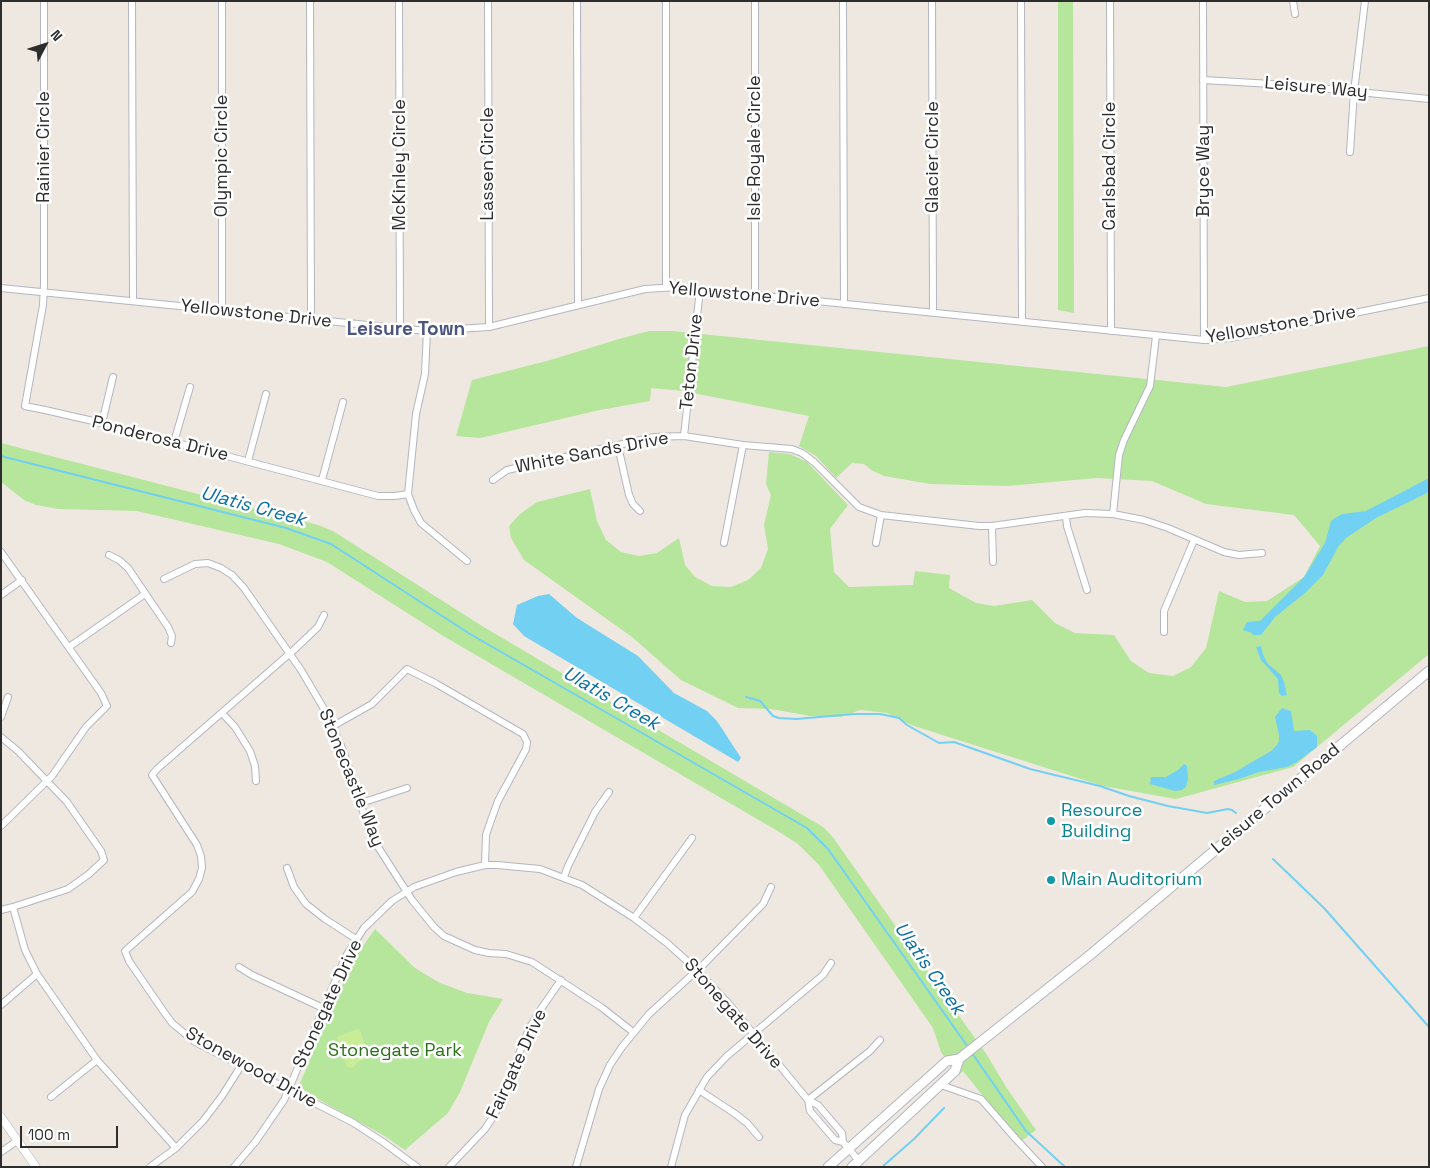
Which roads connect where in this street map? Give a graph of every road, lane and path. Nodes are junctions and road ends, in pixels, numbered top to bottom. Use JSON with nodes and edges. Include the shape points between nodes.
{"nodes":[{"id":1,"x":44,"y":1,"type":"edge"},
{"id":2,"x":132,"y":1,"type":"edge"},
{"id":3,"x":222,"y":1,"type":"edge"},
{"id":4,"x":310,"y":1,"type":"edge"},
{"id":5,"x":399,"y":1,"type":"edge"},
{"id":6,"x":488,"y":1,"type":"edge"},
{"id":7,"x":576,"y":1,"type":"edge"},
{"id":8,"x":666,"y":1,"type":"edge"},
{"id":9,"x":755,"y":1,"type":"edge"},
{"id":10,"x":843,"y":1,"type":"edge"},
{"id":11,"x":932,"y":1,"type":"edge"},
{"id":12,"x":1021,"y":1,"type":"edge"},
{"id":13,"x":1110,"y":1,"type":"edge"},
{"id":14,"x":1203,"y":1,"type":"edge"},
{"id":15,"x":1294,"y":1,"type":"edge"},
{"id":16,"x":1364,"y":1,"type":"edge"},
{"id":17,"x":1295,"y":14,"type":"dead end"},
{"id":18,"x":1203,"y":80,"type":"junction"},
{"id":19,"x":1354,"y":92,"type":"junction"},
{"id":20,"x":1429,"y":99,"type":"edge"},
{"id":21,"x":1350,"y":152,"type":"dead end"},
{"id":22,"x":666,"y":287,"type":"junction"},
{"id":23,"x":1,"y":288,"type":"edge"},
{"id":24,"x":700,"y":289,"type":"junction"},
{"id":25,"x":44,"y":292,"type":"junction"},
{"id":26,"x":755,"y":294,"type":"junction"},
{"id":27,"x":1429,"y":298,"type":"edge"},
{"id":28,"x":133,"y":301,"type":"junction"},
{"id":29,"x":844,"y":304,"type":"junction"},
{"id":30,"x":578,"y":305,"type":"junction"},
{"id":31,"x":222,"y":311,"type":"junction"},
{"id":32,"x":933,"y":312,"type":"junction"},
{"id":33,"x":311,"y":320,"type":"junction"},
{"id":34,"x":1022,"y":322,"type":"junction"},
{"id":35,"x":489,"y":327,"type":"junction"},
{"id":36,"x":400,"y":329,"type":"junction"},
{"id":37,"x":427,"y":331,"type":"junction"},
{"id":38,"x":1111,"y":331,"type":"junction"},
{"id":39,"x":1156,"y":336,"type":"junction"},
{"id":40,"x":1204,"y":340,"type":"junction"},
{"id":41,"x":113,"y":377,"type":"dead end"},
{"id":42,"x":190,"y":387,"type":"dead end"},
{"id":43,"x":266,"y":394,"type":"dead end"},
{"id":44,"x":343,"y":402,"type":"dead end"},
{"id":45,"x":102,"y":423,"type":"junction"},
{"id":46,"x":684,"y":436,"type":"junction"},
{"id":47,"x":174,"y":442,"type":"junction"},
{"id":48,"x":743,"y":445,"type":"junction"},
{"id":49,"x":618,"y":446,"type":"junction"},
{"id":50,"x":248,"y":461,"type":"junction"},
{"id":51,"x":322,"y":480,"type":"junction"},
{"id":52,"x":493,"y":480,"type":"dead end"},
{"id":53,"x":408,"y":494,"type":"junction"},
{"id":54,"x":640,"y":512,"type":"dead end"},
{"id":55,"x":1113,"y":514,"type":"junction"},
{"id":56,"x":881,"y":515,"type":"junction"},
{"id":57,"x":1066,"y":516,"type":"junction"},
{"id":58,"x":992,"y":526,"type":"junction"},
{"id":59,"x":1194,"y":540,"type":"junction"},
{"id":60,"x":724,"y":543,"type":"dead end"},
{"id":61,"x":876,"y":543,"type":"dead end"},
{"id":62,"x":1,"y":552,"type":"edge"},
{"id":63,"x":1262,"y":553,"type":"dead end"},
{"id":64,"x":109,"y":555,"type":"dead end"},
{"id":65,"x":467,"y":561,"type":"dead end"},
{"id":66,"x":993,"y":562,"type":"dead end"},
{"id":67,"x":164,"y":579,"type":"dead end"},
{"id":68,"x":22,"y":580,"type":"junction"},
{"id":69,"x":1087,"y":590,"type":"dead end"},
{"id":70,"x":1,"y":594,"type":"edge"},
{"id":71,"x":145,"y":594,"type":"junction"},
{"id":72,"x":324,"y":615,"type":"dead end"},
{"id":73,"x":1164,"y":632,"type":"dead end"},
{"id":74,"x":171,"y":644,"type":"dead end"},
{"id":75,"x":69,"y":647,"type":"junction"},
{"id":76,"x":289,"y":654,"type":"junction"},
{"id":77,"x":1429,"y":671,"type":"edge"},
{"id":78,"x":8,"y":697,"type":"dead end"},
{"id":79,"x":222,"y":713,"type":"junction"},
{"id":80,"x":1,"y":717,"type":"edge"},
{"id":81,"x":333,"y":726,"type":"junction"},
{"id":82,"x":1,"y":737,"type":"edge"},
{"id":83,"x":47,"y":781,"type":"junction"},
{"id":84,"x":256,"y":781,"type":"dead end"},
{"id":85,"x":407,"y":788,"type":"dead end"},
{"id":86,"x":609,"y":792,"type":"dead end"},
{"id":87,"x":361,"y":803,"type":"junction"},
{"id":88,"x":1,"y":826,"type":"edge"},
{"id":89,"x":692,"y":838,"type":"dead end"},
{"id":90,"x":485,"y":865,"type":"junction"},
{"id":91,"x":287,"y":868,"type":"dead end"},
{"id":92,"x":564,"y":877,"type":"junction"},
{"id":93,"x":771,"y":887,"type":"dead end"},
{"id":94,"x":406,"y":892,"type":"junction"},
{"id":95,"x":13,"y":907,"type":"junction"},
{"id":96,"x":1,"y":910,"type":"edge"},
{"id":97,"x":634,"y":918,"type":"junction"},
{"id":98,"x":356,"y":939,"type":"junction"},
{"id":99,"x":831,"y":963,"type":"dead end"},
{"id":100,"x":239,"y":967,"type":"dead end"},
{"id":101,"x":697,"y":970,"type":"junction"},
{"id":102,"x":37,"y":974,"type":"junction"},
{"id":103,"x":561,"y":980,"type":"junction"},
{"id":104,"x":1,"y":1005,"type":"edge"},
{"id":105,"x":323,"y":1008,"type":"junction"},
{"id":106,"x":633,"y":1032,"type":"junction"},
{"id":107,"x":752,"y":1034,"type":"junction"},
{"id":108,"x":880,"y":1040,"type":"dead end"},
{"id":109,"x":959,"y":1059,"type":"junction"},
{"id":110,"x":97,"y":1060,"type":"junction"},
{"id":111,"x":241,"y":1066,"type":"junction"},
{"id":112,"x":941,"y":1085,"type":"junction"},
{"id":113,"x":699,"y":1090,"type":"junction"},
{"id":114,"x":288,"y":1091,"type":"junction"},
{"id":115,"x":51,"y":1097,"type":"dead end"},
{"id":116,"x":808,"y":1100,"type":"junction"},
{"id":117,"x":1,"y":1117,"type":"edge"},
{"id":118,"x":759,"y":1137,"type":"dead end"},
{"id":119,"x":17,"y":1141,"type":"junction"},
{"id":120,"x":846,"y":1146,"type":"junction"},
{"id":121,"x":176,"y":1148,"type":"junction"},
{"id":122,"x":1,"y":1152,"type":"edge"},
{"id":123,"x":856,"y":1164,"type":"edge"},
{"id":124,"x":36,"y":1167,"type":"edge"},
{"id":125,"x":150,"y":1167,"type":"edge"},
{"id":126,"x":234,"y":1167,"type":"edge"},
{"id":127,"x":416,"y":1167,"type":"edge"},
{"id":128,"x":449,"y":1167,"type":"edge"},
{"id":129,"x":576,"y":1167,"type":"edge"},
{"id":130,"x":671,"y":1167,"type":"edge"},
{"id":131,"x":828,"y":1167,"type":"edge"},
{"id":132,"x":1042,"y":1167,"type":"edge"}],
"edges":[{"from":1,"to":25,"type":"street","name":"Rainier Circle"},
{"from":2,"to":28,"type":"street"},
{"from":3,"to":31,"type":"street","name":"Olympic Circle"},
{"from":4,"to":33,"type":"street"},
{"from":5,"to":36,"type":"street","name":"McKinley Circle"},
{"from":6,"to":35,"type":"street","name":"Lassen Circle"},
{"from":7,"to":30,"type":"street"},
{"from":8,"to":22,"type":"street"},
{"from":9,"to":26,"type":"street","name":"Isle Royale Circle"},
{"from":10,"to":29,"type":"street"},
{"from":11,"to":32,"type":"street","name":"Glacier Circle"},
{"from":12,"to":34,"type":"street"},
{"from":13,"to":38,"type":"street","name":"Carlsbad Circle"},
{"from":14,"to":18,"type":"street","name":"Bryce Way"},
{"from":15,"to":17,"type":"street"},
{"from":16,"to":19,"type":"street"},
{"from":18,"to":19,"type":"street","name":"Leisure Way"},
{"from":18,"to":40,"type":"street","name":"Bryce Way"},
{"from":19,"to":20,"type":"street","name":"Leisure Way"},
{"from":19,"to":21,"type":"street"},
{"from":22,"to":24,"type":"street","name":"Yellowstone Drive"},
{"from":22,"to":30,"type":"street","name":"Yellowstone Drive"},
{"from":23,"to":25,"type":"street","name":"Yellowstone Drive"},
{"from":24,"to":26,"type":"street","name":"Yellowstone Drive"},
{"from":24,"to":46,"type":"street","name":"Teton Drive"},
{"from":25,"to":28,"type":"street","name":"Yellowstone Drive"},
{"from":25,"to":45,"type":"street","name":"Ponderosa Drive","via":[[25,406]]},
{"from":26,"to":29,"type":"street","name":"Yellowstone Drive"},
{"from":27,"to":40,"type":"street","name":"Yellowstone Drive","via":[[1230,338]]},
{"from":28,"to":31,"type":"street","name":"Yellowstone Drive"},
{"from":29,"to":32,"type":"street","name":"Yellowstone Drive"},
{"from":30,"to":35,"type":"street","name":"Yellowstone Drive"},
{"from":31,"to":33,"type":"street","name":"Yellowstone Drive"},
{"from":32,"to":34,"type":"street","name":"Yellowstone Drive"},
{"from":33,"to":36,"type":"street","name":"Yellowstone Drive"},
{"from":34,"to":38,"type":"street","name":"Yellowstone Drive"},
{"from":35,"to":37,"type":"street","name":"Yellowstone Drive"},
{"from":36,"to":37,"type":"street","name":"Yellowstone Drive"},
{"from":37,"to":53,"type":"street","via":[[425,374],[416,414]]},
{"from":38,"to":39,"type":"street","name":"Yellowstone Drive"},
{"from":39,"to":40,"type":"street","name":"Yellowstone Drive"},
{"from":39,"to":55,"type":"street","via":[[1150,386],[1119,455]]},
{"from":41,"to":45,"type":"street"},
{"from":42,"to":47,"type":"street"},
{"from":43,"to":50,"type":"street"},
{"from":44,"to":51,"type":"street"},
{"from":45,"to":47,"type":"street","name":"Ponderosa Drive"},
{"from":46,"to":48,"type":"street","name":"White Sands Drive"},
{"from":46,"to":49,"type":"street","name":"White Sands Drive","via":[[654,437]]},
{"from":47,"to":50,"type":"street","name":"Ponderosa Drive"},
{"from":48,"to":56,"type":"street","name":"White Sands Drive","via":[[792,449],[802,453],[859,507]]},
{"from":48,"to":60,"type":"street"},
{"from":49,"to":52,"type":"street","name":"White Sands Drive","via":[[507,470]]},
{"from":49,"to":54,"type":"street","via":[[629,495]]},
{"from":50,"to":51,"type":"street","name":"Ponderosa Drive"},
{"from":51,"to":53,"type":"street","name":"Ponderosa Drive","via":[[378,496]]},
{"from":53,"to":65,"type":"street","via":[[422,522]]},
{"from":55,"to":57,"type":"street","name":"White Sands Drive"},
{"from":55,"to":59,"type":"street","name":"White Sands Drive","via":[[1152,522]]},
{"from":56,"to":58,"type":"street","name":"White Sands Drive"},
{"from":56,"to":61,"type":"street"},
{"from":57,"to":58,"type":"street","name":"White Sands Drive"},
{"from":57,"to":69,"type":"street"},
{"from":58,"to":66,"type":"street"},
{"from":59,"to":63,"type":"street","name":"White Sands Drive","via":[[1239,555]]},
{"from":59,"to":73,"type":"street","via":[[1164,611]]},
{"from":62,"to":68,"type":"street"},
{"from":64,"to":71,"type":"street","via":[[128,568]]},
{"from":67,"to":76,"type":"street","name":"Stonecastle Way","via":[[195,564],[208,563],[221,568],[244,588]]},
{"from":68,"to":70,"type":"street"},
{"from":68,"to":75,"type":"street"},
{"from":71,"to":74,"type":"street","via":[[168,627]]},
{"from":71,"to":75,"type":"street"},
{"from":72,"to":76,"type":"street","name":"Stonewood Drive","via":[[318,627]]},
{"from":75,"to":83,"type":"street","via":[[105,698],[107,706],[86,728]]},
{"from":76,"to":79,"type":"street","name":"Stonewood Drive"},
{"from":76,"to":81,"type":"street","name":"Stonecastle Way"},
{"from":77,"to":109,"type":"main road","name":"Leisure Town Road","via":[[1090,955]]},
{"from":78,"to":80,"type":"street"},
{"from":79,"to":84,"type":"street","via":[[250,751]]},
{"from":79,"to":111,"type":"street","name":"Stonewood Drive","via":[[152,775],[198,845],[202,868],[199,880],[192,892],[125,951],[172,1023],[195,1042]]},
{"from":81,"to":87,"type":"street","name":"Stonecastle Way"},
{"from":81,"to":90,"type":"street","via":[[372,704],[407,669],[523,734],[526,749],[498,801],[486,835]]},
{"from":82,"to":83,"type":"street"},
{"from":83,"to":88,"type":"street"},
{"from":83,"to":95,"type":"street","via":[[67,802],[104,860],[68,889]]},
{"from":85,"to":87,"type":"street"},
{"from":86,"to":92,"type":"street","via":[[595,812]]},
{"from":87,"to":94,"type":"street","name":"Stonecastle Way","via":[[371,836]]},
{"from":89,"to":97,"type":"street"},
{"from":90,"to":92,"type":"street","name":"Stonegate Drive","via":[[540,868]]},
{"from":90,"to":94,"type":"street","name":"Stonegate Drive","via":[[432,880]]},
{"from":91,"to":98,"type":"street","via":[[306,904]]},
{"from":92,"to":97,"type":"street","name":"Stonegate Drive"},
{"from":93,"to":101,"type":"street","via":[[763,904]]},
{"from":94,"to":98,"type":"street","name":"Stonegate Drive","via":[[377,914]]},
{"from":94,"to":103,"type":"street","name":"Stonecastle Way","via":[[444,936],[475,950],[519,957]]},
{"from":95,"to":96,"type":"street"},
{"from":95,"to":102,"type":"street","via":[[25,950]]},
{"from":97,"to":101,"type":"street","name":"Stonegate Drive"},
{"from":98,"to":105,"type":"street","name":"Stonegate Drive"},
{"from":99,"to":107,"type":"street","via":[[824,975]]},
{"from":100,"to":105,"type":"street"},
{"from":101,"to":106,"type":"street"},
{"from":101,"to":107,"type":"street","name":"Stonegate Drive"},
{"from":102,"to":104,"type":"street"},
{"from":102,"to":110,"type":"street"},
{"from":103,"to":106,"type":"street","name":"Stonecastle Way"},
{"from":103,"to":128,"type":"street","name":"Fairgate Drive","via":[[529,1029],[490,1122]]},
{"from":105,"to":114,"type":"street","name":"Stonegate Drive"},
{"from":106,"to":129,"type":"street","via":[[610,1065],[599,1089]]},
{"from":107,"to":113,"type":"street","via":[[716,1067]]},
{"from":107,"to":116,"type":"street","name":"Stonegate Drive"},
{"from":108,"to":116,"type":"street"},
{"from":109,"to":112,"type":"main road","name":"Leisure Town Road","via":[[955,1072]]},
{"from":109,"to":120,"type":"main road","name":"Leisure Town Road","via":[[947,1061]]},
{"from":110,"to":115,"type":"street"},
{"from":110,"to":121,"type":"street"},
{"from":111,"to":114,"type":"street","name":"Stonewood Drive"},
{"from":111,"to":121,"type":"street","via":[[203,1121]]},
{"from":112,"to":123,"type":"main road","name":"Leisure Town Road"},
{"from":112,"to":132,"type":"street","via":[[981,1099]]},
{"from":113,"to":118,"type":"street","via":[[734,1112]]},
{"from":113,"to":130,"type":"street","via":[[685,1115]]},
{"from":114,"to":126,"type":"street","name":"Stonegate Drive","via":[[274,1116]]},
{"from":114,"to":127,"type":"street","name":"Stonewood Drive","via":[[352,1122]]},
{"from":116,"to":120,"type":"street","name":"Stonegate Drive","via":[[818,1105],[842,1133]]},
{"from":117,"to":119,"type":"street"},
{"from":119,"to":122,"type":"street"},
{"from":119,"to":124,"type":"street"},
{"from":120,"to":123,"type":"street","name":"Stonegate Drive"},
{"from":120,"to":131,"type":"main road","name":"Leisure Town Road"},
{"from":121,"to":125,"type":"street"}]}
